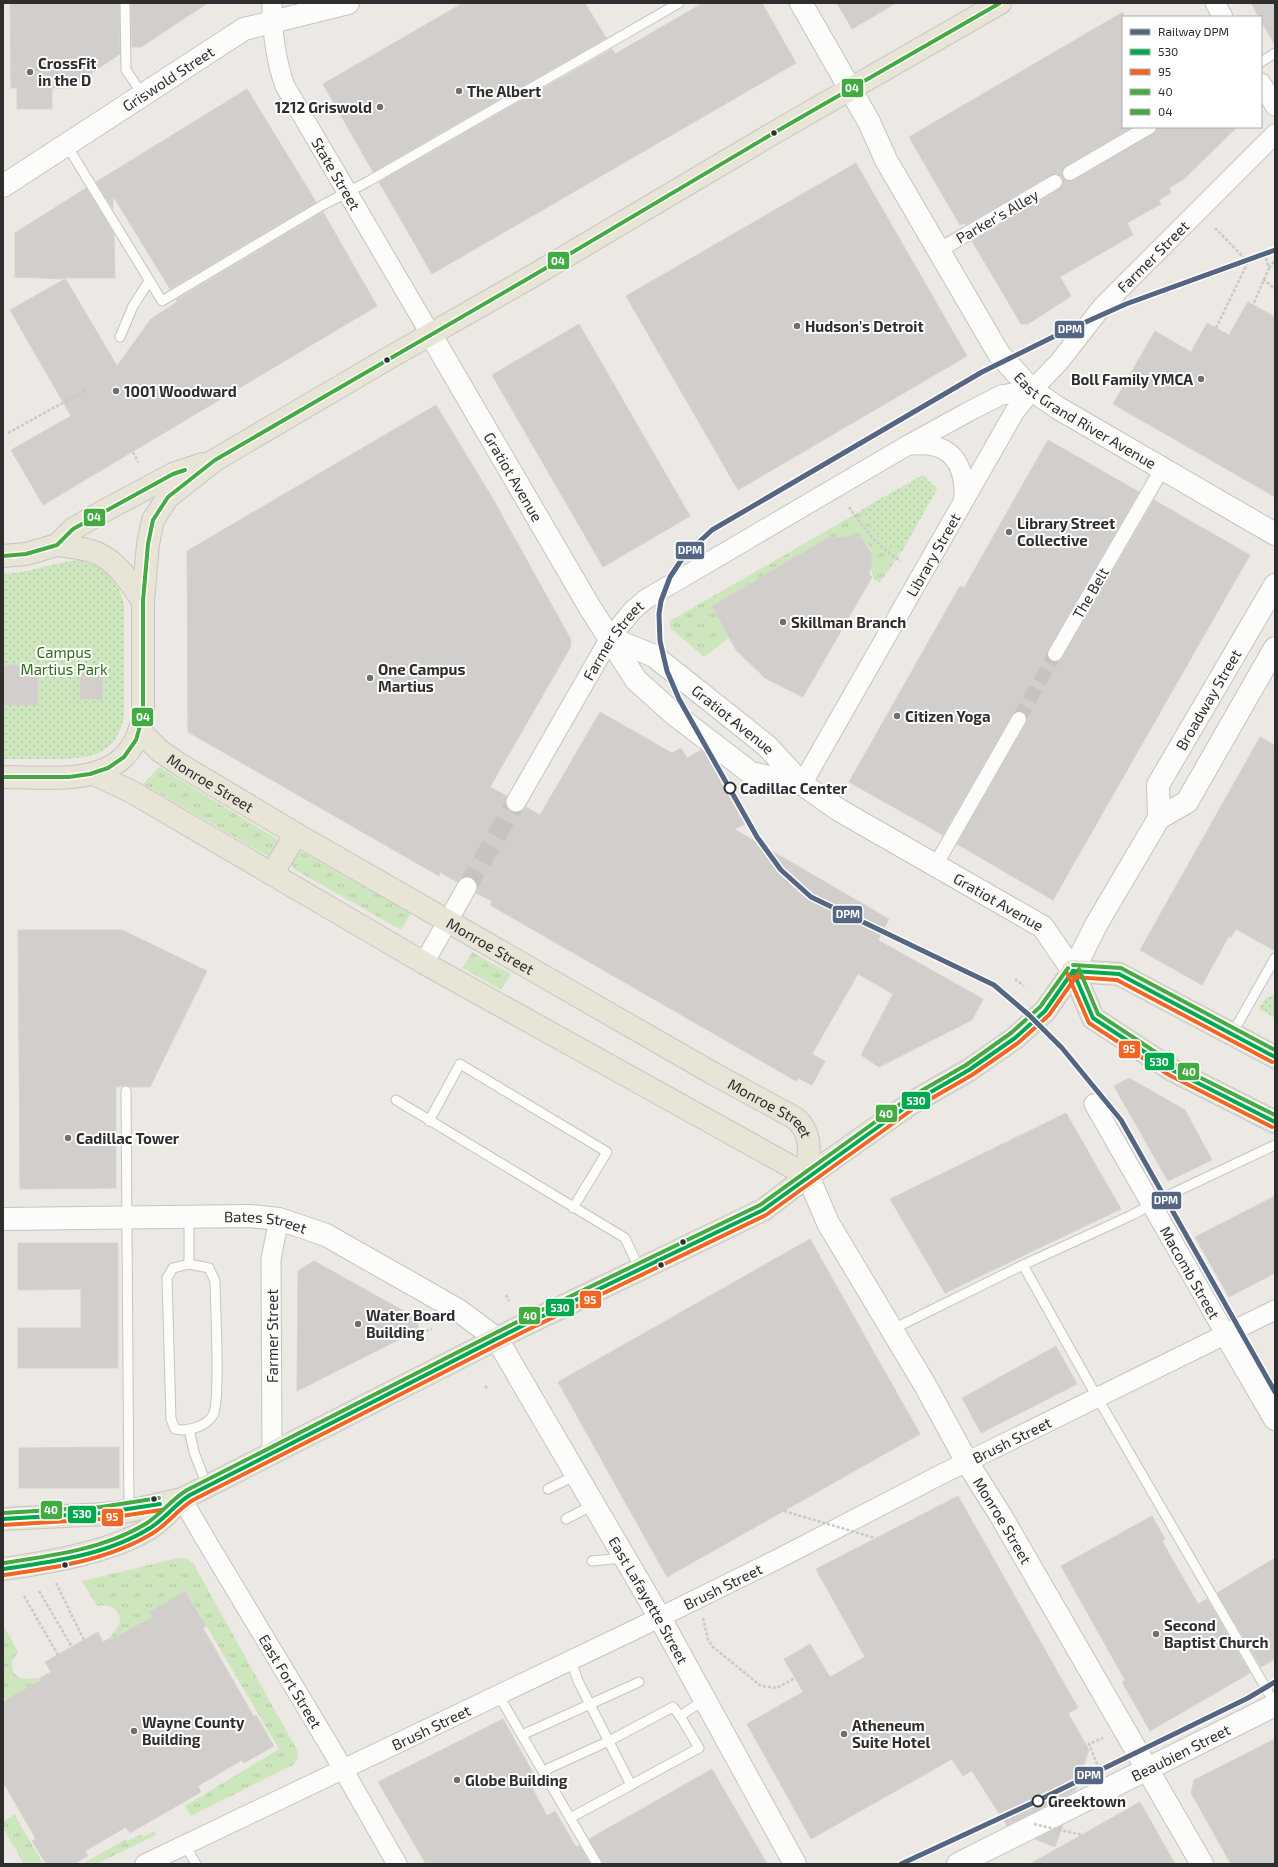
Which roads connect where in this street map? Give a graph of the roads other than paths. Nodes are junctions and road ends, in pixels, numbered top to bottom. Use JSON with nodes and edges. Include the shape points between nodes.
{"nodes":[{"id":1,"x":125,"y":3,"type":"edge"},
{"id":2,"x":348,"y":3,"type":"edge"},
{"id":3,"x":679,"y":3,"type":"edge"},
{"id":4,"x":801,"y":3,"type":"edge"},
{"id":5,"x":1000,"y":3,"type":"edge"},
{"id":6,"x":1216,"y":3,"type":"edge"},
{"id":7,"x":272,"y":12,"type":"edge"},
{"id":8,"x":1222,"y":16,"type":"edge"},
{"id":9,"x":1275,"y":53,"type":"edge"},
{"id":10,"x":1262,"y":61,"type":"edge"},
{"id":11,"x":1262,"y":85,"type":"edge"},
{"id":12,"x":851,"y":89,"type":"junction"},
{"id":13,"x":143,"y":95,"type":"junction"},
{"id":14,"x":1275,"y":106,"type":"edge"},
{"id":15,"x":1147,"y":128,"type":"edge"},
{"id":16,"x":1275,"y":134,"type":"edge"},
{"id":17,"x":66,"y":144,"type":"junction"},
{"id":18,"x":1070,"y":174,"type":"dead end"},
{"id":19,"x":1055,"y":182,"type":"dead end"},
{"id":20,"x":3,"y":186,"type":"edge"},
{"id":21,"x":348,"y":193,"type":"junction"},
{"id":22,"x":938,"y":250,"type":"junction"},
{"id":23,"x":149,"y":281,"type":"junction"},
{"id":24,"x":431,"y":335,"type":"junction"},
{"id":25,"x":120,"y":337,"type":"dead end"},
{"id":26,"x":1032,"y":390,"type":"junction"},
{"id":27,"x":908,"y":445,"type":"junction"},
{"id":28,"x":215,"y":460,"type":"junction"},
{"id":29,"x":1162,"y":469,"type":"junction"},
{"id":30,"x":964,"y":500,"type":"junction"},
{"id":31,"x":1275,"y":534,"type":"edge"},
{"id":32,"x":57,"y":545,"type":"junction"},
{"id":33,"x":3,"y":556,"type":"edge"},
{"id":34,"x":1275,"y":585,"type":"edge"},
{"id":35,"x":143,"y":601,"type":"junction"},
{"id":36,"x":610,"y":638,"type":"junction"},
{"id":37,"x":1275,"y":648,"type":"edge"},
{"id":38,"x":1055,"y":654,"type":"tunnel mouth"},
{"id":39,"x":1018,"y":719,"type":"tunnel mouth"},
{"id":40,"x":140,"y":731,"type":"junction"},
{"id":41,"x":94,"y":774,"type":"junction"},
{"id":42,"x":3,"y":778,"type":"edge"},
{"id":43,"x":802,"y":784,"type":"junction"},
{"id":44,"x":516,"y":802,"type":"tunnel mouth"},
{"id":45,"x":1159,"y":818,"type":"junction"},
{"id":46,"x":296,"y":834,"type":"junction"},
{"id":47,"x":931,"y":863,"type":"junction"},
{"id":48,"x":272,"y":874,"type":"junction"},
{"id":49,"x":467,"y":887,"type":"tunnel mouth"},
{"id":50,"x":448,"y":920,"type":"junction"},
{"id":51,"x":1275,"y":958,"type":"edge"},
{"id":52,"x":424,"y":963,"type":"junction"},
{"id":53,"x":1073,"y":970,"type":"junction"},
{"id":54,"x":1232,"y":1034,"type":"junction"},
{"id":55,"x":1275,"y":1057,"type":"edge"},
{"id":56,"x":126,"y":1091,"type":"dead end"},
{"id":57,"x":396,"y":1100,"type":"dead end"},
{"id":58,"x":1094,"y":1104,"type":"dead end"},
{"id":59,"x":429,"y":1121,"type":"junction"},
{"id":60,"x":1275,"y":1122,"type":"edge"},
{"id":61,"x":1275,"y":1145,"type":"edge"},
{"id":62,"x":808,"y":1176,"type":"junction"},
{"id":63,"x":1151,"y":1205,"type":"junction"},
{"id":64,"x":573,"y":1208,"type":"junction"},
{"id":65,"x":126,"y":1218,"type":"junction"},
{"id":66,"x":189,"y":1218,"type":"junction"},
{"id":67,"x":3,"y":1219,"type":"edge"},
{"id":68,"x":279,"y":1219,"type":"junction"},
{"id":69,"x":189,"y":1264,"type":"junction"},
{"id":70,"x":1023,"y":1265,"type":"junction"},
{"id":71,"x":640,"y":1270,"type":"junction"},
{"id":72,"x":1275,"y":1310,"type":"edge"},
{"id":73,"x":893,"y":1329,"type":"junction"},
{"id":74,"x":1226,"y":1335,"type":"junction"},
{"id":75,"x":497,"y":1339,"type":"junction"},
{"id":76,"x":1097,"y":1397,"type":"junction"},
{"id":77,"x":1275,"y":1419,"type":"edge"},
{"id":78,"x":189,"y":1429,"type":"junction"},
{"id":79,"x":272,"y":1453,"type":"junction"},
{"id":80,"x":967,"y":1462,"type":"junction"},
{"id":81,"x":576,"y":1475,"type":"junction"},
{"id":82,"x":207,"y":1486,"type":"junction"},
{"id":83,"x":548,"y":1489,"type":"dead end"},
{"id":84,"x":182,"y":1499,"type":"junction"},
{"id":85,"x":593,"y":1504,"type":"junction"},
{"id":86,"x":128,"y":1511,"type":"junction"},
{"id":87,"x":3,"y":1518,"type":"edge"},
{"id":88,"x":566,"y":1519,"type":"dead end"},
{"id":89,"x":624,"y":1558,"type":"junction"},
{"id":90,"x":592,"y":1561,"type":"dead end"},
{"id":91,"x":3,"y":1569,"type":"edge"},
{"id":92,"x":660,"y":1618,"type":"junction"},
{"id":93,"x":571,"y":1661,"type":"junction"},
{"id":94,"x":639,"y":1682,"type":"dead end"},
{"id":95,"x":499,"y":1696,"type":"junction"},
{"id":96,"x":704,"y":1700,"type":"junction"},
{"id":97,"x":590,"y":1704,"type":"junction"},
{"id":98,"x":1275,"y":1704,"type":"edge"},
{"id":99,"x":680,"y":1716,"type":"junction"},
{"id":100,"x":522,"y":1735,"type":"junction"},
{"id":101,"x":609,"y":1741,"type":"junction"},
{"id":102,"x":343,"y":1769,"type":"junction"},
{"id":103,"x":1148,"y":1770,"type":"junction"},
{"id":104,"x":543,"y":1771,"type":"junction"},
{"id":105,"x":631,"y":1785,"type":"junction"},
{"id":106,"x":570,"y":1818,"type":"junction"},
{"id":107,"x":185,"y":1845,"type":"junction"},
{"id":108,"x":145,"y":1864,"type":"edge"},
{"id":109,"x":196,"y":1864,"type":"edge"},
{"id":110,"x":397,"y":1864,"type":"edge"},
{"id":111,"x":597,"y":1864,"type":"edge"},
{"id":112,"x":796,"y":1864,"type":"edge"},
{"id":113,"x":958,"y":1864,"type":"edge"},
{"id":114,"x":1202,"y":1864,"type":"edge"}],
"edges":[{"from":1,"to":13,"type":"lane","via":[[126,70]]},
{"from":2,"to":7,"type":"street","name":"Griswold Street"},
{"from":3,"to":21,"type":"lane"},
{"from":4,"to":12,"type":"street","name":"East Grand River Avenue"},
{"from":5,"to":12,"type":"main road"},
{"from":6,"to":8,"type":"street"},
{"from":7,"to":13,"type":"street","name":"Griswold Street"},
{"from":7,"to":21,"type":"street","name":"State Street","via":[[274,46],[285,86]]},
{"from":9,"to":10,"type":"lane"},
{"from":11,"to":14,"type":"street"},
{"from":12,"to":22,"type":"street","name":"East Grand River Avenue","via":[[886,160]]},
{"from":12,"to":24,"type":"main road"},
{"from":13,"to":17,"type":"street","name":"Griswold Street"},
{"from":15,"to":18,"type":"street"},
{"from":16,"to":26,"type":"street","name":"Farmer Street","via":[[1102,307],[1059,362]]},
{"from":17,"to":20,"type":"street","name":"Griswold Street"},
{"from":17,"to":23,"type":"lane"},
{"from":19,"to":22,"type":"street","name":"Parker’s Alley"},
{"from":21,"to":23,"type":"lane","via":[[321,206],[162,301]]},
{"from":21,"to":24,"type":"street","name":"State Street"},
{"from":22,"to":26,"type":"street","name":"East Grand River Avenue","via":[[999,354]]},
{"from":23,"to":25,"type":"lane","via":[[133,306]]},
{"from":24,"to":28,"type":"main road"},
{"from":24,"to":36,"type":"street","name":"Gratiot Avenue"},
{"from":26,"to":27,"type":"street","name":"Farmer Street","via":[[1001,395]]},
{"from":26,"to":29,"type":"street","name":"East Grand River Avenue"},
{"from":26,"to":30,"type":"street","name":"Library Street","via":[[1015,411]]},
{"from":27,"to":30,"type":"street","via":[[934,446],[951,454],[960,466],[965,482]]},
{"from":27,"to":36,"type":"street","name":"Farmer Street","via":[[646,599],[633,610]]},
{"from":28,"to":32,"type":"main road","via":[[173,474],[73,529]]},
{"from":28,"to":35,"type":"main road","via":[[168,497],[153,520],[148,544]]},
{"from":29,"to":31,"type":"street","name":"East Grand River Avenue"},
{"from":29,"to":38,"type":"street","name":"The Belt"},
{"from":30,"to":43,"type":"street","name":"Library Street"},
{"from":32,"to":33,"type":"main road","via":[[26,554]]},
{"from":32,"to":35,"type":"main road","via":[[91,551],[105,558],[120,570]]},
{"from":34,"to":45,"type":"street","name":"Broadway Street","via":[[1158,785]]},
{"from":35,"to":40,"type":"main road","via":[[143,707]]},
{"from":36,"to":43,"type":"street","name":"Gratiot Avenue","via":[[654,656],[768,746]]},
{"from":36,"to":43,"type":"street","via":[[636,680],[711,743],[751,772]]},
{"from":36,"to":44,"type":"street","name":"Farmer Street"},
{"from":37,"to":45,"type":"street","via":[[1187,802]]},
{"from":39,"to":47,"type":"street"},
{"from":40,"to":41,"type":"main road","via":[[126,756]]},
{"from":40,"to":46,"type":"main road","name":"Monroe Street","via":[[160,751],[179,764]]},
{"from":41,"to":42,"type":"main road"},
{"from":41,"to":48,"type":"main road","name":"Monroe Street","via":[[132,792]]},
{"from":43,"to":47,"type":"street","name":"Gratiot Avenue","via":[[839,810]]},
{"from":45,"to":53,"type":"street","via":[[1096,925]]},
{"from":46,"to":48,"type":"main road"},
{"from":46,"to":50,"type":"main road","name":"Monroe Street"},
{"from":47,"to":53,"type":"street","name":"Gratiot Avenue","via":[[1044,927]]},
{"from":48,"to":52,"type":"main road","name":"Monroe Street"},
{"from":49,"to":50,"type":"street"},
{"from":50,"to":52,"type":"street"},
{"from":50,"to":62,"type":"main road","name":"Monroe Street","via":[[795,1118],[805,1128],[809,1138]]},
{"from":51,"to":54,"type":"lane"},
{"from":52,"to":62,"type":"main road","name":"Monroe Street"},
{"from":53,"to":54,"type":"main road","via":[[1120,974]]},
{"from":53,"to":60,"type":"main road","name":"Gratiot Avenue","via":[[1093,1018],[1172,1070]]},
{"from":53,"to":62,"type":"main road","via":[[1045,1011],[1015,1038],[969,1070],[910,1104]]},
{"from":54,"to":55,"type":"main road"},
{"from":56,"to":65,"type":"lane"},
{"from":57,"to":59,"type":"lane"},
{"from":58,"to":63,"type":"street","name":"Macomb Street"},
{"from":59,"to":64,"type":"lane"},
{"from":59,"to":64,"type":"lane","via":[[460,1064],[607,1152]]},
{"from":61,"to":63,"type":"lane"},
{"from":62,"to":71,"type":"main road","via":[[763,1210]]},
{"from":62,"to":73,"type":"street","name":"Monroe Street","via":[[828,1223]]},
{"from":63,"to":70,"type":"lane"},
{"from":63,"to":74,"type":"street","name":"Macomb Street"},
{"from":64,"to":71,"type":"lane","via":[[625,1238]]},
{"from":65,"to":66,"type":"street","name":"Bates Street"},
{"from":65,"to":67,"type":"street","name":"Bates Street"},
{"from":65,"to":86,"type":"lane"},
{"from":66,"to":68,"type":"street","name":"Bates Street","via":[[250,1216]]},
{"from":66,"to":69,"type":"lane"},
{"from":68,"to":75,"type":"street","name":"Bates Street","via":[[326,1235],[458,1310]]},
{"from":68,"to":79,"type":"street","name":"Farmer Street","via":[[271,1259]]},
{"from":69,"to":78,"type":"lane","via":[[173,1268],[167,1278],[171,1419],[175,1429]]},
{"from":69,"to":78,"type":"lane","via":[[209,1268],[215,1281],[217,1389],[214,1414],[206,1424]]},
{"from":70,"to":73,"type":"lane"},
{"from":70,"to":76,"type":"lane"},
{"from":71,"to":75,"type":"main road"},
{"from":72,"to":74,"type":"street","name":"Brush Street"},
{"from":73,"to":80,"type":"street","name":"Monroe Street"},
{"from":74,"to":76,"type":"street","name":"Brush Street"},
{"from":74,"to":77,"type":"street","name":"Macomb Street"},
{"from":75,"to":79,"type":"main road"},
{"from":75,"to":81,"type":"street","name":"East Lafayette Street"},
{"from":76,"to":80,"type":"street","name":"Brush Street"},
{"from":76,"to":98,"type":"lane"},
{"from":78,"to":82,"type":"lane","via":[[194,1452]]},
{"from":79,"to":82,"type":"main road"},
{"from":80,"to":92,"type":"street","name":"Brush Street"},
{"from":80,"to":103,"type":"street","name":"Monroe Street"},
{"from":81,"to":83,"type":"lane"},
{"from":81,"to":85,"type":"street","name":"East Lafayette Street"},
{"from":82,"to":84,"type":"main road"},
{"from":84,"to":86,"type":"main road"},
{"from":84,"to":91,"type":"main road","via":[[150,1528],[119,1543],[57,1560]]},
{"from":84,"to":102,"type":"street","name":"East Fort Street"},
{"from":85,"to":88,"type":"lane"},
{"from":85,"to":89,"type":"street","name":"East Lafayette Street"},
{"from":86,"to":87,"type":"main road"},
{"from":89,"to":90,"type":"lane"},
{"from":89,"to":92,"type":"street","name":"East Lafayette Street"},
{"from":92,"to":93,"type":"street","name":"Brush Street"},
{"from":92,"to":96,"type":"street","name":"East Lafayette Street"},
{"from":93,"to":95,"type":"street","name":"Brush Street"},
{"from":93,"to":97,"type":"lane"},
{"from":94,"to":97,"type":"lane"},
{"from":95,"to":100,"type":"lane"},
{"from":95,"to":102,"type":"street","name":"Brush Street"},
{"from":96,"to":99,"type":"lane"},
{"from":96,"to":112,"type":"street","name":"East Lafayette Street"},
{"from":97,"to":100,"type":"lane"},
{"from":97,"to":101,"type":"lane"},
{"from":98,"to":103,"type":"street","name":"Beaubien Street"},
{"from":99,"to":101,"type":"lane","via":[[673,1707]]},
{"from":99,"to":105,"type":"lane","via":[[699,1748]]},
{"from":100,"to":104,"type":"lane"},
{"from":101,"to":104,"type":"lane"},
{"from":101,"to":105,"type":"lane"},
{"from":102,"to":107,"type":"street","name":"Brush Street"},
{"from":102,"to":110,"type":"street","name":"East Fort Street"},
{"from":103,"to":113,"type":"street","name":"Beaubien Street"},
{"from":103,"to":114,"type":"street","name":"Monroe Street"},
{"from":104,"to":106,"type":"lane"},
{"from":105,"to":106,"type":"lane"},
{"from":106,"to":111,"type":"lane"},
{"from":107,"to":108,"type":"street","name":"Brush Street"},
{"from":107,"to":109,"type":"lane"}]}
